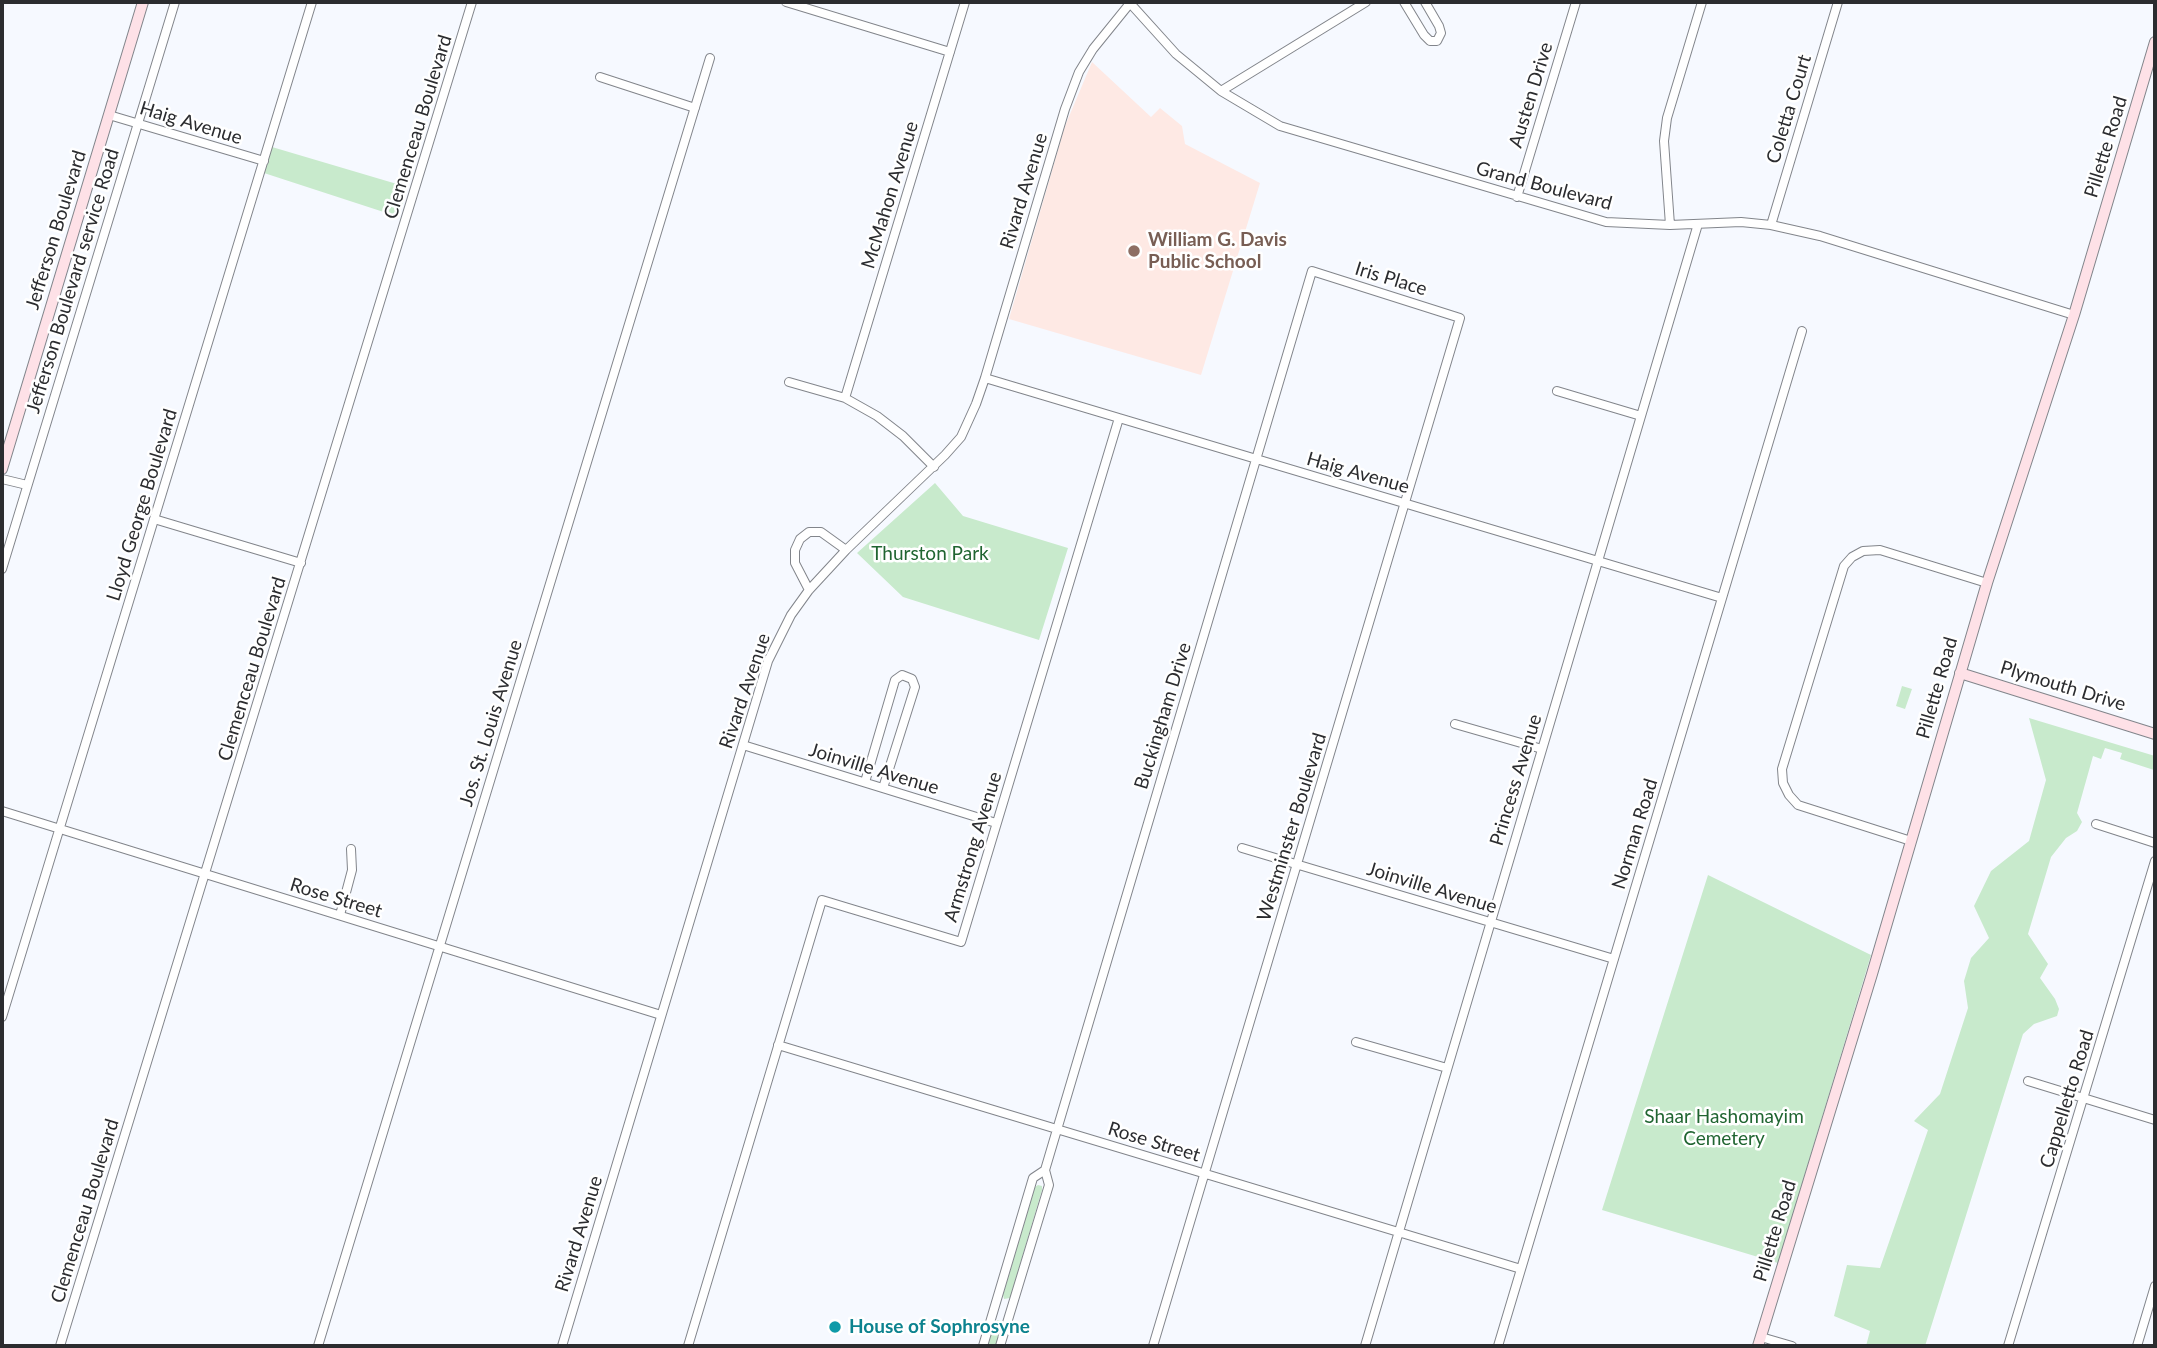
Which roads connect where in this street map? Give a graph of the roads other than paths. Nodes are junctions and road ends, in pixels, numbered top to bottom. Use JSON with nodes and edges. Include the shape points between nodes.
{"nodes":[{"id":1,"x":143,"y":2,"type":"edge"},
{"id":2,"x":175,"y":2,"type":"edge"},
{"id":3,"x":312,"y":2,"type":"edge"},
{"id":4,"x":472,"y":2,"type":"edge"},
{"id":5,"x":786,"y":2,"type":"edge"},
{"id":6,"x":965,"y":2,"type":"edge"},
{"id":7,"x":1130,"y":2,"type":"edge"},
{"id":8,"x":1366,"y":2,"type":"edge"},
{"id":9,"x":1404,"y":2,"type":"edge"},
{"id":10,"x":1425,"y":2,"type":"edge"},
{"id":11,"x":1576,"y":2,"type":"edge"},
{"id":12,"x":1702,"y":2,"type":"edge"},
{"id":13,"x":1838,"y":2,"type":"edge"},
{"id":14,"x":2155,"y":42,"type":"edge"},
{"id":15,"x":950,"y":52,"type":"junction"},
{"id":16,"x":710,"y":58,"type":"dead end"},
{"id":17,"x":600,"y":77,"type":"dead end"},
{"id":18,"x":1221,"y":91,"type":"junction"},
{"id":19,"x":695,"y":108,"type":"junction"},
{"id":20,"x":109,"y":115,"type":"junction"},
{"id":21,"x":138,"y":124,"type":"junction"},
{"id":22,"x":264,"y":162,"type":"junction"},
{"id":23,"x":1517,"y":197,"type":"junction"},
{"id":24,"x":1698,"y":224,"type":"junction"},
{"id":25,"x":1670,"y":225,"type":"junction"},
{"id":26,"x":1770,"y":225,"type":"junction"},
{"id":27,"x":1312,"y":271,"type":"joint"},
{"id":28,"x":2074,"y":315,"type":"junction"},
{"id":29,"x":1460,"y":317,"type":"joint"},
{"id":30,"x":1802,"y":331,"type":"dead end"},
{"id":31,"x":985,"y":377,"type":"junction"},
{"id":32,"x":789,"y":382,"type":"dead end"},
{"id":33,"x":1557,"y":391,"type":"dead end"},
{"id":34,"x":845,"y":398,"type":"junction"},
{"id":35,"x":1641,"y":416,"type":"junction"},
{"id":36,"x":1119,"y":418,"type":"junction"},
{"id":37,"x":1256,"y":460,"type":"junction"},
{"id":38,"x":934,"y":467,"type":"junction"},
{"id":39,"x":2,"y":469,"type":"edge"},
{"id":40,"x":2,"y":478,"type":"edge"},
{"id":41,"x":27,"y":485,"type":"junction"},
{"id":42,"x":1405,"y":503,"type":"junction"},
{"id":43,"x":155,"y":519,"type":"junction"},
{"id":44,"x":846,"y":550,"type":"junction"},
{"id":45,"x":1598,"y":561,"type":"junction"},
{"id":46,"x":301,"y":563,"type":"junction"},
{"id":47,"x":2,"y":569,"type":"edge"},
{"id":48,"x":1987,"y":583,"type":"junction"},
{"id":49,"x":808,"y":590,"type":"junction"},
{"id":50,"x":1722,"y":598,"type":"junction"},
{"id":51,"x":1959,"y":673,"type":"junction"},
{"id":52,"x":1455,"y":724,"type":"dead end"},
{"id":53,"x":2155,"y":734,"type":"edge"},
{"id":54,"x":743,"y":745,"type":"junction"},
{"id":55,"x":1542,"y":749,"type":"junction"},
{"id":56,"x":864,"y":782,"type":"junction"},
{"id":57,"x":883,"y":788,"type":"junction"},
{"id":58,"x":2,"y":811,"type":"edge"},
{"id":59,"x":996,"y":823,"type":"junction"},
{"id":60,"x":2096,"y":824,"type":"dead end"},
{"id":61,"x":60,"y":830,"type":"junction"},
{"id":62,"x":1911,"y":841,"type":"junction"},
{"id":63,"x":2155,"y":843,"type":"edge"},
{"id":64,"x":1241,"y":848,"type":"dead end"},
{"id":65,"x":351,"y":849,"type":"dead end"},
{"id":66,"x":2155,"y":861,"type":"edge"},
{"id":67,"x":1297,"y":865,"type":"junction"},
{"id":68,"x":205,"y":874,"type":"junction"},
{"id":69,"x":340,"y":915,"type":"junction"},
{"id":70,"x":1491,"y":922,"type":"junction"},
{"id":71,"x":440,"y":946,"type":"junction"},
{"id":72,"x":1614,"y":959,"type":"junction"},
{"id":73,"x":661,"y":1015,"type":"junction"},
{"id":74,"x":2,"y":1017,"type":"edge"},
{"id":75,"x":1356,"y":1042,"type":"dead end"},
{"id":76,"x":778,"y":1045,"type":"junction"},
{"id":77,"x":1447,"y":1068,"type":"junction"},
{"id":78,"x":2028,"y":1082,"type":"dead end"},
{"id":79,"x":2083,"y":1098,"type":"junction"},
{"id":80,"x":2155,"y":1120,"type":"edge"},
{"id":81,"x":1057,"y":1129,"type":"junction"},
{"id":82,"x":1045,"y":1170,"type":"junction"},
{"id":83,"x":1205,"y":1174,"type":"junction"},
{"id":84,"x":1399,"y":1232,"type":"junction"},
{"id":85,"x":1521,"y":1269,"type":"junction"},
{"id":86,"x":2155,"y":1286,"type":"edge"},
{"id":87,"x":1759,"y":1342,"type":"edge"},
{"id":88,"x":60,"y":1346,"type":"edge"},
{"id":89,"x":318,"y":1346,"type":"edge"},
{"id":90,"x":562,"y":1346,"type":"edge"},
{"id":91,"x":688,"y":1346,"type":"edge"},
{"id":92,"x":983,"y":1346,"type":"edge"},
{"id":93,"x":1000,"y":1346,"type":"edge"},
{"id":94,"x":1153,"y":1346,"type":"edge"},
{"id":95,"x":1365,"y":1346,"type":"edge"},
{"id":96,"x":1498,"y":1346,"type":"edge"},
{"id":97,"x":1792,"y":1346,"type":"edge"},
{"id":98,"x":2008,"y":1346,"type":"edge"},
{"id":99,"x":2137,"y":1346,"type":"edge"}],
"edges":[{"from":1,"to":20,"type":"street","name":"Jefferson Boulevard"},
{"from":2,"to":21,"type":"street","name":"Jefferson Boulevard service Road"},
{"from":3,"to":22,"type":"street","name":"Lloyd George Boulevard"},
{"from":4,"to":46,"type":"street","name":"Clemenceau Boulevard"},
{"from":5,"to":15,"type":"street"},
{"from":6,"to":15,"type":"street","name":"McMahon Avenue"},
{"from":7,"to":18,"type":"street","name":"Grand Boulevard","via":[[1176,54]]},
{"from":7,"to":31,"type":"street","name":"Rivard Avenue","via":[[1079,72]]},
{"from":8,"to":18,"type":"street"},
{"from":9,"to":10,"type":"street","via":[[1424,35],[1437,41],[1439,26]]},
{"from":11,"to":23,"type":"street","name":"Austen Drive"},
{"from":12,"to":25,"type":"street","via":[[1667,118],[1664,141]]},
{"from":13,"to":26,"type":"street","name":"Coletta Court"},
{"from":14,"to":28,"type":"street","name":"Pillette Road"},
{"from":15,"to":34,"type":"street","name":"McMahon Avenue"},
{"from":16,"to":19,"type":"street","name":"Jos. St. Louis Avenue"},
{"from":17,"to":19,"type":"street"},
{"from":18,"to":23,"type":"street","name":"Grand Boulevard","via":[[1280,125]]},
{"from":19,"to":71,"type":"street","name":"Jos. St. Louis Avenue"},
{"from":20,"to":21,"type":"street","name":"Haig Avenue"},
{"from":20,"to":39,"type":"street","name":"Jefferson Boulevard"},
{"from":21,"to":22,"type":"street","name":"Haig Avenue"},
{"from":21,"to":41,"type":"street","name":"Jefferson Boulevard service Road"},
{"from":22,"to":43,"type":"street","name":"Lloyd George Boulevard"},
{"from":23,"to":25,"type":"street","name":"Grand Boulevard","via":[[1606,222]]},
{"from":24,"to":25,"type":"street","name":"Grand Boulevard"},
{"from":24,"to":26,"type":"street","name":"Grand Boulevard"},
{"from":24,"to":35,"type":"street","name":"Princess Avenue"},
{"from":26,"to":28,"type":"street","name":"Grand Boulevard","via":[[1820,236]]},
{"from":27,"to":29,"type":"street","name":"Iris Place"},
{"from":27,"to":37,"type":"street","name":"Buckingham Drive"},
{"from":28,"to":48,"type":"street","name":"Pillette Road"},
{"from":29,"to":42,"type":"street","name":"Westminster Boulevard"},
{"from":30,"to":50,"type":"street","name":"Norman Road"},
{"from":31,"to":36,"type":"street","name":"Haig Avenue"},
{"from":31,"to":38,"type":"street","name":"Rivard Avenue","via":[[961,437]]},
{"from":32,"to":34,"type":"street"},
{"from":33,"to":35,"type":"street"},
{"from":34,"to":38,"type":"street","via":[[903,436]]},
{"from":35,"to":45,"type":"street","name":"Princess Avenue"},
{"from":36,"to":37,"type":"street","name":"Haig Avenue"},
{"from":36,"to":59,"type":"street","name":"Armstrong Avenue"},
{"from":37,"to":42,"type":"street","name":"Haig Avenue"},
{"from":37,"to":81,"type":"street","name":"Buckingham Drive"},
{"from":38,"to":44,"type":"street","name":"Rivard Avenue"},
{"from":40,"to":41,"type":"street"},
{"from":41,"to":47,"type":"street","name":"Jefferson Boulevard service Road"},
{"from":42,"to":45,"type":"street","name":"Haig Avenue"},
{"from":42,"to":67,"type":"street","name":"Westminster Boulevard"},
{"from":43,"to":46,"type":"street"},
{"from":43,"to":61,"type":"street","name":"Lloyd George Boulevard"},
{"from":44,"to":49,"type":"street","name":"Rivard Avenue"},
{"from":44,"to":49,"type":"street","via":[[821,532],[809,532],[800,539],[795,563]]},
{"from":45,"to":50,"type":"street","name":"Haig Avenue"},
{"from":45,"to":55,"type":"street","name":"Princess Avenue"},
{"from":46,"to":68,"type":"street","name":"Clemenceau Boulevard"},
{"from":48,"to":51,"type":"street","name":"Pillette Road"},
{"from":48,"to":62,"type":"street","via":[[1880,550],[1852,557],[1844,566],[1782,769],[1788,795],[1798,805]]},
{"from":49,"to":54,"type":"street","name":"Rivard Avenue","via":[[768,660]]},
{"from":50,"to":72,"type":"street","name":"Norman Road"},
{"from":51,"to":53,"type":"street","name":"Plymouth Drive"},
{"from":51,"to":62,"type":"street","name":"Pillette Road"},
{"from":52,"to":55,"type":"street"},
{"from":54,"to":56,"type":"street","name":"Joinville Avenue"},
{"from":54,"to":73,"type":"street","name":"Rivard Avenue"},
{"from":55,"to":70,"type":"street","name":"Princess Avenue"},
{"from":56,"to":57,"type":"street","name":"Joinville Avenue"},
{"from":56,"to":57,"type":"street","via":[[895,680],[902,675],[912,679],[915,687]]},
{"from":57,"to":59,"type":"street","name":"Joinville Avenue"},
{"from":58,"to":61,"type":"street","name":"Rose Street"},
{"from":59,"to":76,"type":"street","name":"Armstrong Avenue","via":[[961,942],[822,900]]},
{"from":60,"to":63,"type":"street"},
{"from":61,"to":68,"type":"street","name":"Rose Street"},
{"from":61,"to":74,"type":"street","name":"Lloyd George Boulevard"},
{"from":62,"to":87,"type":"street","name":"Pillette Road"},
{"from":64,"to":67,"type":"street","name":"Joinville Avenue"},
{"from":65,"to":69,"type":"street","via":[[352,870]]},
{"from":66,"to":79,"type":"street","name":"Cappelletto Road"},
{"from":67,"to":70,"type":"street","name":"Joinville Avenue"},
{"from":67,"to":83,"type":"street","name":"Westminster Boulevard"},
{"from":68,"to":69,"type":"street","name":"Rose Street"},
{"from":68,"to":88,"type":"street","name":"Clemenceau Boulevard"},
{"from":69,"to":71,"type":"street","name":"Rose Street"},
{"from":70,"to":72,"type":"street","name":"Joinville Avenue"},
{"from":70,"to":77,"type":"street","name":"Princess Avenue"},
{"from":71,"to":73,"type":"street","name":"Rose Street"},
{"from":71,"to":89,"type":"street","name":"Jos. St. Louis Avenue"},
{"from":72,"to":85,"type":"street","name":"Norman Road"},
{"from":73,"to":90,"type":"street","name":"Rivard Avenue"},
{"from":75,"to":77,"type":"street"},
{"from":76,"to":81,"type":"street","name":"Rose Street"},
{"from":76,"to":91,"type":"street","name":"Armstrong Avenue"},
{"from":77,"to":84,"type":"street","name":"Princess Avenue"},
{"from":78,"to":79,"type":"street"},
{"from":79,"to":80,"type":"street"},
{"from":79,"to":98,"type":"street","name":"Cappelletto Road"},
{"from":81,"to":82,"type":"street","name":"Buckingham Drive"},
{"from":81,"to":83,"type":"street","name":"Rose Street"},
{"from":82,"to":92,"type":"street","name":"Buckingham Drive","via":[[1033,1178]]},
{"from":82,"to":93,"type":"street","name":"Buckingham Drive","via":[[1049,1185]]},
{"from":83,"to":84,"type":"street","name":"Rose Street"},
{"from":83,"to":94,"type":"street","name":"Westminster Boulevard"},
{"from":84,"to":85,"type":"street","name":"Rose Street"},
{"from":84,"to":95,"type":"street","name":"Princess Avenue"},
{"from":85,"to":96,"type":"street","name":"Norman Road"},
{"from":86,"to":99,"type":"street"},
{"from":87,"to":97,"type":"street"}]}
